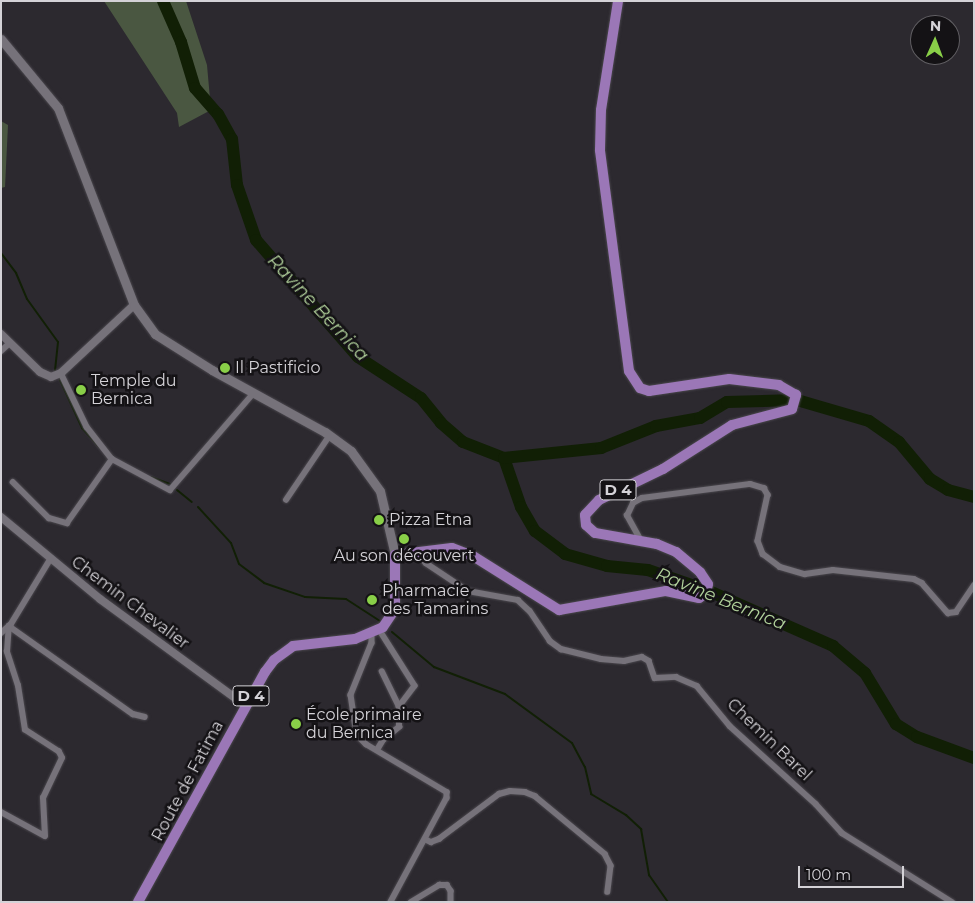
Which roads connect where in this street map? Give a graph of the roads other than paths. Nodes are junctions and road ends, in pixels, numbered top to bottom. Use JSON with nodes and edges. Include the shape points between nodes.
{"nodes":[{"id":1,"x":618,"y":1,"type":"edge"},
{"id":2,"x":1,"y":39,"type":"edge"},
{"id":3,"x":134,"y":304,"type":"junction"},
{"id":4,"x":1,"y":334,"type":"edge"},
{"id":5,"x":10,"y":343,"type":"junction"},
{"id":6,"x":1,"y":351,"type":"edge"},
{"id":7,"x":61,"y":373,"type":"junction"},
{"id":8,"x":253,"y":394,"type":"junction"},
{"id":9,"x":330,"y":435,"type":"junction"},
{"id":10,"x":112,"y":459,"type":"junction"},
{"id":11,"x":13,"y":482,"type":"dead end"},
{"id":12,"x":286,"y":500,"type":"dead end"},
{"id":13,"x":2,"y":520,"type":"edge"},
{"id":14,"x":640,"y":541,"type":"junction"},
{"id":15,"x":416,"y":550,"type":"junction"},
{"id":16,"x":395,"y":555,"type":"junction"},
{"id":17,"x":50,"y":558,"type":"junction"},
{"id":18,"x":974,"y":585,"type":"edge"},
{"id":19,"x":9,"y":626,"type":"junction"},
{"id":20,"x":375,"y":632,"type":"junction"},
{"id":21,"x":1,"y":633,"type":"edge"},
{"id":22,"x":382,"y":672,"type":"dead end"},
{"id":23,"x":246,"y":706,"type":"junction"},
{"id":24,"x":399,"y":707,"type":"junction"},
{"id":25,"x":144,"y":717,"type":"dead end"},
{"id":26,"x":377,"y":750,"type":"junction"},
{"id":27,"x":1,"y":812,"type":"edge"},
{"id":28,"x":425,"y":839,"type":"junction"},
{"id":29,"x":608,"y":892,"type":"dead end"},
{"id":30,"x":138,"y":902,"type":"edge"},
{"id":31,"x":392,"y":902,"type":"edge"},
{"id":32,"x":411,"y":902,"type":"edge"},
{"id":33,"x":451,"y":902,"type":"edge"},
{"id":34,"x":952,"y":902,"type":"edge"}],
"edges":[{"from":1,"to":14,"type":"main road","number":"D 4","via":[[601,110],[600,150],[629,371],[640,388],[649,391],[729,379],[763,382],[791,389],[796,395],[792,409],[732,425],[663,468],[599,500],[585,515],[586,526],[595,533]]},
{"from":2,"to":3,"type":"main road","via":[[58,108]]},
{"from":3,"to":7,"type":"street"},
{"from":3,"to":8,"type":"main road","via":[[155,334]]},
{"from":4,"to":5,"type":"street"},
{"from":5,"to":6,"type":"street"},
{"from":5,"to":7,"type":"street","via":[[46,376]]},
{"from":7,"to":10,"type":"street","via":[[87,428]]},
{"from":8,"to":9,"type":"main road"},
{"from":8,"to":10,"type":"street","via":[[170,490]]},
{"from":9,"to":12,"type":"street"},
{"from":9,"to":16,"type":"main road","via":[[360,460],[380,492]]},
{"from":10,"to":11,"type":"street","via":[[67,523],[49,518]]},
{"from":13,"to":17,"type":"street","name":"Chemin Chevalier"},
{"from":14,"to":15,"type":"main road","number":"D 4","via":[[676,552],[691,563],[708,584],[706,594],[699,598],[666,591],[559,610],[473,556],[452,548]]},
{"from":14,"to":18,"type":"street","via":[[627,516],[633,503],[642,498],[750,484],[764,488],[768,495],[758,540],[763,554],[780,567],[805,574],[833,570],[914,579],[922,583],[948,614],[956,612]]},
{"from":15,"to":16,"type":"main road","number":"D 4"},
{"from":15,"to":34,"type":"street","name":"Chemin Barel","via":[[426,563],[468,591],[518,600],[530,611],[550,641],[561,649],[602,659],[624,661],[642,657],[648,661],[655,678],[676,677],[698,686],[730,726],[816,804],[842,833]]},
{"from":16,"to":20,"type":"main road","via":[[393,612]]},
{"from":17,"to":19,"type":"street"},
{"from":17,"to":23,"type":"street","name":"Chemin Chevalier"},
{"from":19,"to":21,"type":"street"},
{"from":19,"to":25,"type":"street","via":[[133,714]]},
{"from":19,"to":27,"type":"street","via":[[7,652],[28,735],[59,752],[62,758],[43,798],[46,834],[40,835]]},
{"from":20,"to":23,"type":"main road","name":"Route de Fatima","number":"D 4","via":[[335,642],[302,644],[285,651],[265,672]]},
{"from":20,"to":24,"type":"street","via":[[388,644],[415,686]]},
{"from":20,"to":26,"type":"street","via":[[352,687],[351,703],[357,735]]},
{"from":22,"to":24,"type":"street"},
{"from":23,"to":30,"type":"main road","name":"Route de Fatima","number":"D 4"},
{"from":24,"to":26,"type":"street","via":[[399,727],[383,740]]},
{"from":26,"to":28,"type":"street","via":[[447,792]]},
{"from":28,"to":29,"type":"street","via":[[431,842],[439,839],[499,794],[525,792],[535,796],[605,854],[611,866]]},
{"from":28,"to":31,"type":"street"},
{"from":32,"to":33,"type":"street","via":[[439,885],[447,885],[451,891]]}]}
